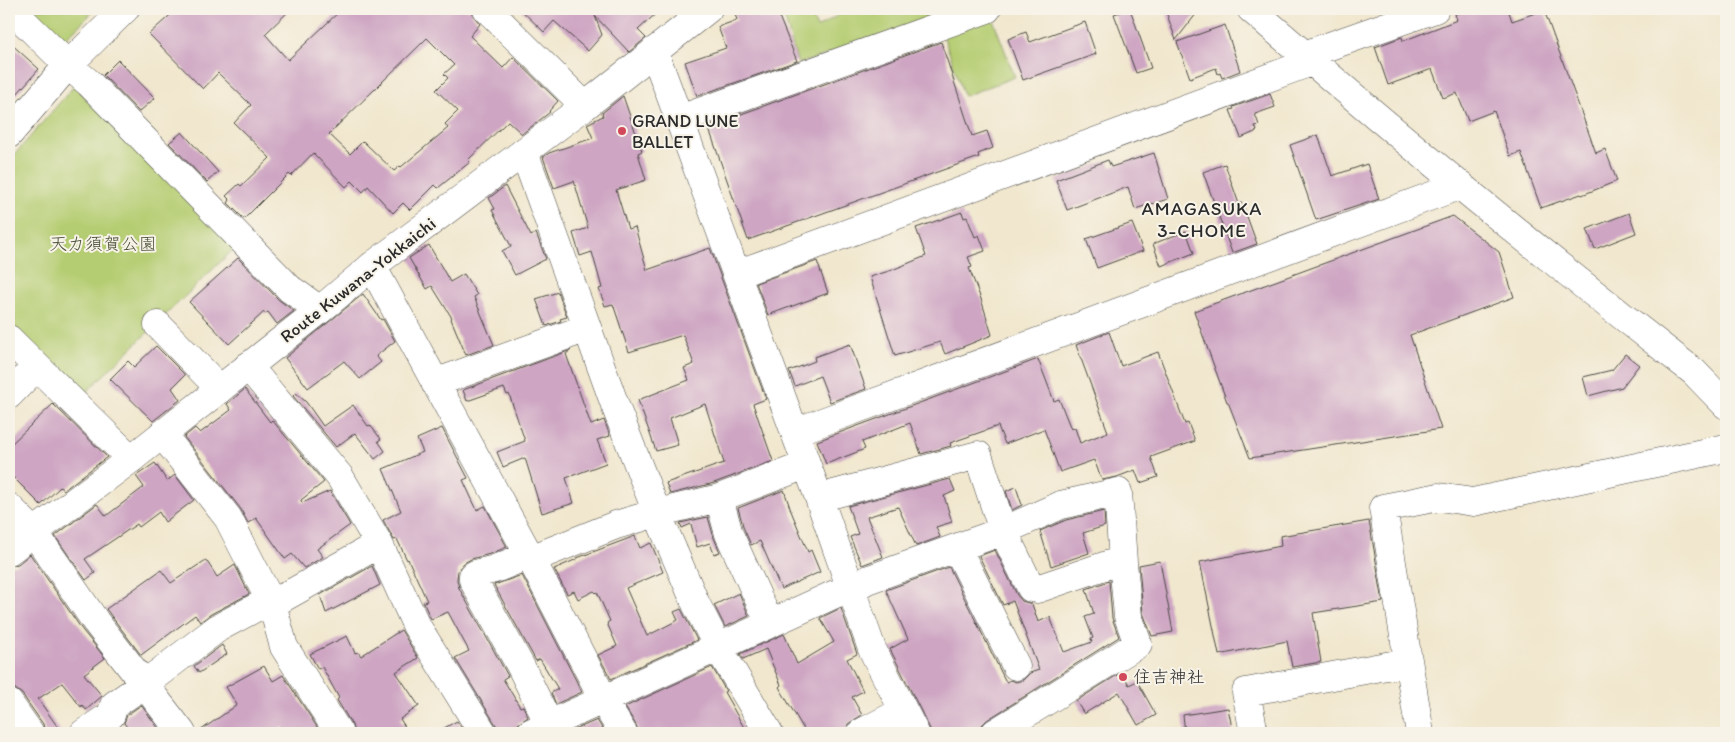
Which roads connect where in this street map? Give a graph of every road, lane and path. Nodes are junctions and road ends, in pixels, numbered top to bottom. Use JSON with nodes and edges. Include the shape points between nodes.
{"nodes":[{"id":1,"x":11,"y":9,"type":"edge"},
{"id":2,"x":125,"y":9,"type":"edge"},
{"id":3,"x":488,"y":9,"type":"edge"},
{"id":4,"x":708,"y":9,"type":"edge"},
{"id":5,"x":988,"y":9,"type":"edge"},
{"id":6,"x":1251,"y":9,"type":"edge"},
{"id":7,"x":1435,"y":9,"type":"edge"},
{"id":8,"x":654,"y":51,"type":"junction"},
{"id":9,"x":1308,"y":59,"type":"junction"},
{"id":10,"x":68,"y":66,"type":"junction"},
{"id":11,"x":585,"y":106,"type":"junction"},
{"id":12,"x":680,"y":119,"type":"junction"},
{"id":13,"x":9,"y":134,"type":"edge"},
{"id":14,"x":524,"y":152,"type":"junction"},
{"id":15,"x":1461,"y":185,"type":"junction"},
{"id":16,"x":372,"y":266,"type":"junction"},
{"id":17,"x":737,"y":274,"type":"junction"},
{"id":18,"x":320,"y":310,"type":"junction"},
{"id":19,"x":158,"y":326,"type":"dead end"},
{"id":20,"x":587,"y":328,"type":"junction"},
{"id":21,"x":9,"y":339,"type":"edge"},
{"id":22,"x":248,"y":366,"type":"junction"},
{"id":23,"x":36,"y":367,"type":"junction"},
{"id":24,"x":435,"y":383,"type":"junction"},
{"id":25,"x":220,"y":389,"type":"junction"},
{"id":26,"x":9,"y":395,"type":"edge"},
{"id":27,"x":1726,"y":405,"type":"edge"},
{"id":28,"x":794,"y":432,"type":"junction"},
{"id":29,"x":162,"y":434,"type":"junction"},
{"id":30,"x":1726,"y":448,"type":"edge"},
{"id":31,"x":130,"y":459,"type":"junction"},
{"id":32,"x":806,"y":465,"type":"junction"},
{"id":33,"x":719,"y":498,"type":"junction"},
{"id":34,"x":819,"y":498,"type":"junction"},
{"id":35,"x":9,"y":507,"type":"edge"},
{"id":36,"x":657,"y":513,"type":"junction"},
{"id":37,"x":1002,"y":531,"type":"junction"},
{"id":38,"x":34,"y":532,"type":"junction"},
{"id":39,"x":379,"y":544,"type":"junction"},
{"id":40,"x":957,"y":548,"type":"junction"},
{"id":41,"x":9,"y":551,"type":"edge"},
{"id":42,"x":530,"y":557,"type":"junction"},
{"id":43,"x":1123,"y":562,"type":"junction"},
{"id":44,"x":851,"y":589,"type":"junction"},
{"id":45,"x":271,"y":602,"type":"junction"},
{"id":46,"x":770,"y":624,"type":"junction"},
{"id":47,"x":718,"y":647,"type":"junction"},
{"id":48,"x":1408,"y":662,"type":"junction"},
{"id":49,"x":1016,"y":666,"type":"dead end"},
{"id":50,"x":143,"y":685,"type":"junction"},
{"id":51,"x":602,"y":699,"type":"junction"},
{"id":52,"x":9,"y":703,"type":"edge"},
{"id":53,"x":909,"y":722,"type":"edge"},
{"id":54,"x":539,"y":729,"type":"edge"},
{"id":55,"x":30,"y":733,"type":"edge"},
{"id":56,"x":84,"y":733,"type":"edge"},
{"id":57,"x":182,"y":733,"type":"edge"},
{"id":58,"x":339,"y":733,"type":"edge"},
{"id":59,"x":483,"y":733,"type":"edge"},
{"id":60,"x":623,"y":733,"type":"edge"},
{"id":61,"x":770,"y":733,"type":"edge"},
{"id":62,"x":861,"y":733,"type":"edge"},
{"id":63,"x":995,"y":733,"type":"edge"},
{"id":64,"x":1254,"y":733,"type":"edge"},
{"id":65,"x":1420,"y":733,"type":"edge"}],
"edges":[{"from":1,"to":10,"type":"street"},
{"from":2,"to":10,"type":"street"},
{"from":3,"to":11,"type":"street"},
{"from":4,"to":8,"type":"street","name":"Route Kuwana-Yokkaichi"},
{"from":5,"to":12,"type":"street"},
{"from":6,"to":9,"type":"street"},
{"from":7,"to":9,"type":"street"},
{"from":8,"to":11,"type":"street","name":"Route Kuwana-Yokkaichi"},
{"from":8,"to":12,"type":"street"},
{"from":9,"to":15,"type":"street"},
{"from":9,"to":17,"type":"street"},
{"from":10,"to":13,"type":"street"},
{"from":10,"to":18,"type":"street","via":[[89,83],[290,289]]},
{"from":11,"to":14,"type":"street","name":"Route Kuwana-Yokkaichi"},
{"from":12,"to":17,"type":"street"},
{"from":14,"to":16,"type":"street","name":"Route Kuwana-Yokkaichi"},
{"from":14,"to":20,"type":"street"},
{"from":15,"to":27,"type":"street","via":[[1694,372]]},
{"from":15,"to":28,"type":"street"},
{"from":16,"to":18,"type":"street","name":"Route Kuwana-Yokkaichi"},
{"from":16,"to":24,"type":"street"},
{"from":17,"to":28,"type":"street"},
{"from":18,"to":22,"type":"street","name":"Route Kuwana-Yokkaichi"},
{"from":19,"to":25,"type":"street"},
{"from":20,"to":24,"type":"street"},
{"from":20,"to":36,"type":"street"},
{"from":21,"to":23,"type":"street"},
{"from":22,"to":25,"type":"street","name":"Route Kuwana-Yokkaichi"},
{"from":22,"to":39,"type":"street","via":[[340,477]]},
{"from":23,"to":26,"type":"street"},
{"from":23,"to":31,"type":"street"},
{"from":24,"to":42,"type":"street"},
{"from":25,"to":29,"type":"street","name":"Route Kuwana-Yokkaichi"},
{"from":28,"to":32,"type":"street"},
{"from":29,"to":31,"type":"street","name":"Route Kuwana-Yokkaichi"},
{"from":29,"to":45,"type":"street","via":[[228,518]]},
{"from":30,"to":48,"type":"street","via":[[1473,502],[1439,497],[1382,508]]},
{"from":31,"to":38,"type":"street","name":"Route Kuwana-Yokkaichi"},
{"from":32,"to":33,"type":"street"},
{"from":32,"to":34,"type":"street"},
{"from":33,"to":36,"type":"street"},
{"from":33,"to":46,"type":"street","via":[[729,534]]},
{"from":34,"to":37,"type":"street","via":[[978,455]]},
{"from":34,"to":44,"type":"street"},
{"from":35,"to":38,"type":"street"},
{"from":36,"to":42,"type":"street"},
{"from":36,"to":47,"type":"street"},
{"from":37,"to":40,"type":"street"},
{"from":37,"to":43,"type":"street","via":[[1031,588],[1037,589]]},
{"from":37,"to":43,"type":"street","via":[[1061,505],[1118,492]]},
{"from":38,"to":41,"type":"street","name":"Route Kuwana-Yokkaichi"},
{"from":38,"to":50,"type":"street"},
{"from":39,"to":45,"type":"street"},
{"from":39,"to":59,"type":"street","via":[[416,626]]},
{"from":40,"to":44,"type":"street","via":[[867,580]]},
{"from":40,"to":49,"type":"street"},
{"from":42,"to":51,"type":"street"},
{"from":42,"to":54,"type":"street","via":[[475,574],[473,580],[521,667]]},
{"from":43,"to":63,"type":"street","via":[[1128,616],[1138,644]]},
{"from":44,"to":46,"type":"street"},
{"from":44,"to":53,"type":"street","via":[[872,649]]},
{"from":45,"to":50,"type":"street","via":[[218,628]]},
{"from":45,"to":58,"type":"street","via":[[284,647]]},
{"from":46,"to":47,"type":"street"},
{"from":47,"to":51,"type":"street"},
{"from":47,"to":61,"type":"street"},
{"from":48,"to":64,"type":"street","via":[[1246,692]]},
{"from":48,"to":65,"type":"street"},
{"from":50,"to":56,"type":"street","via":[[114,705],[111,715]]},
{"from":50,"to":57,"type":"street"},
{"from":51,"to":54,"type":"street"},
{"from":51,"to":60,"type":"street"},
{"from":52,"to":55,"type":"street"},
{"from":53,"to":62,"type":"street"}]}
